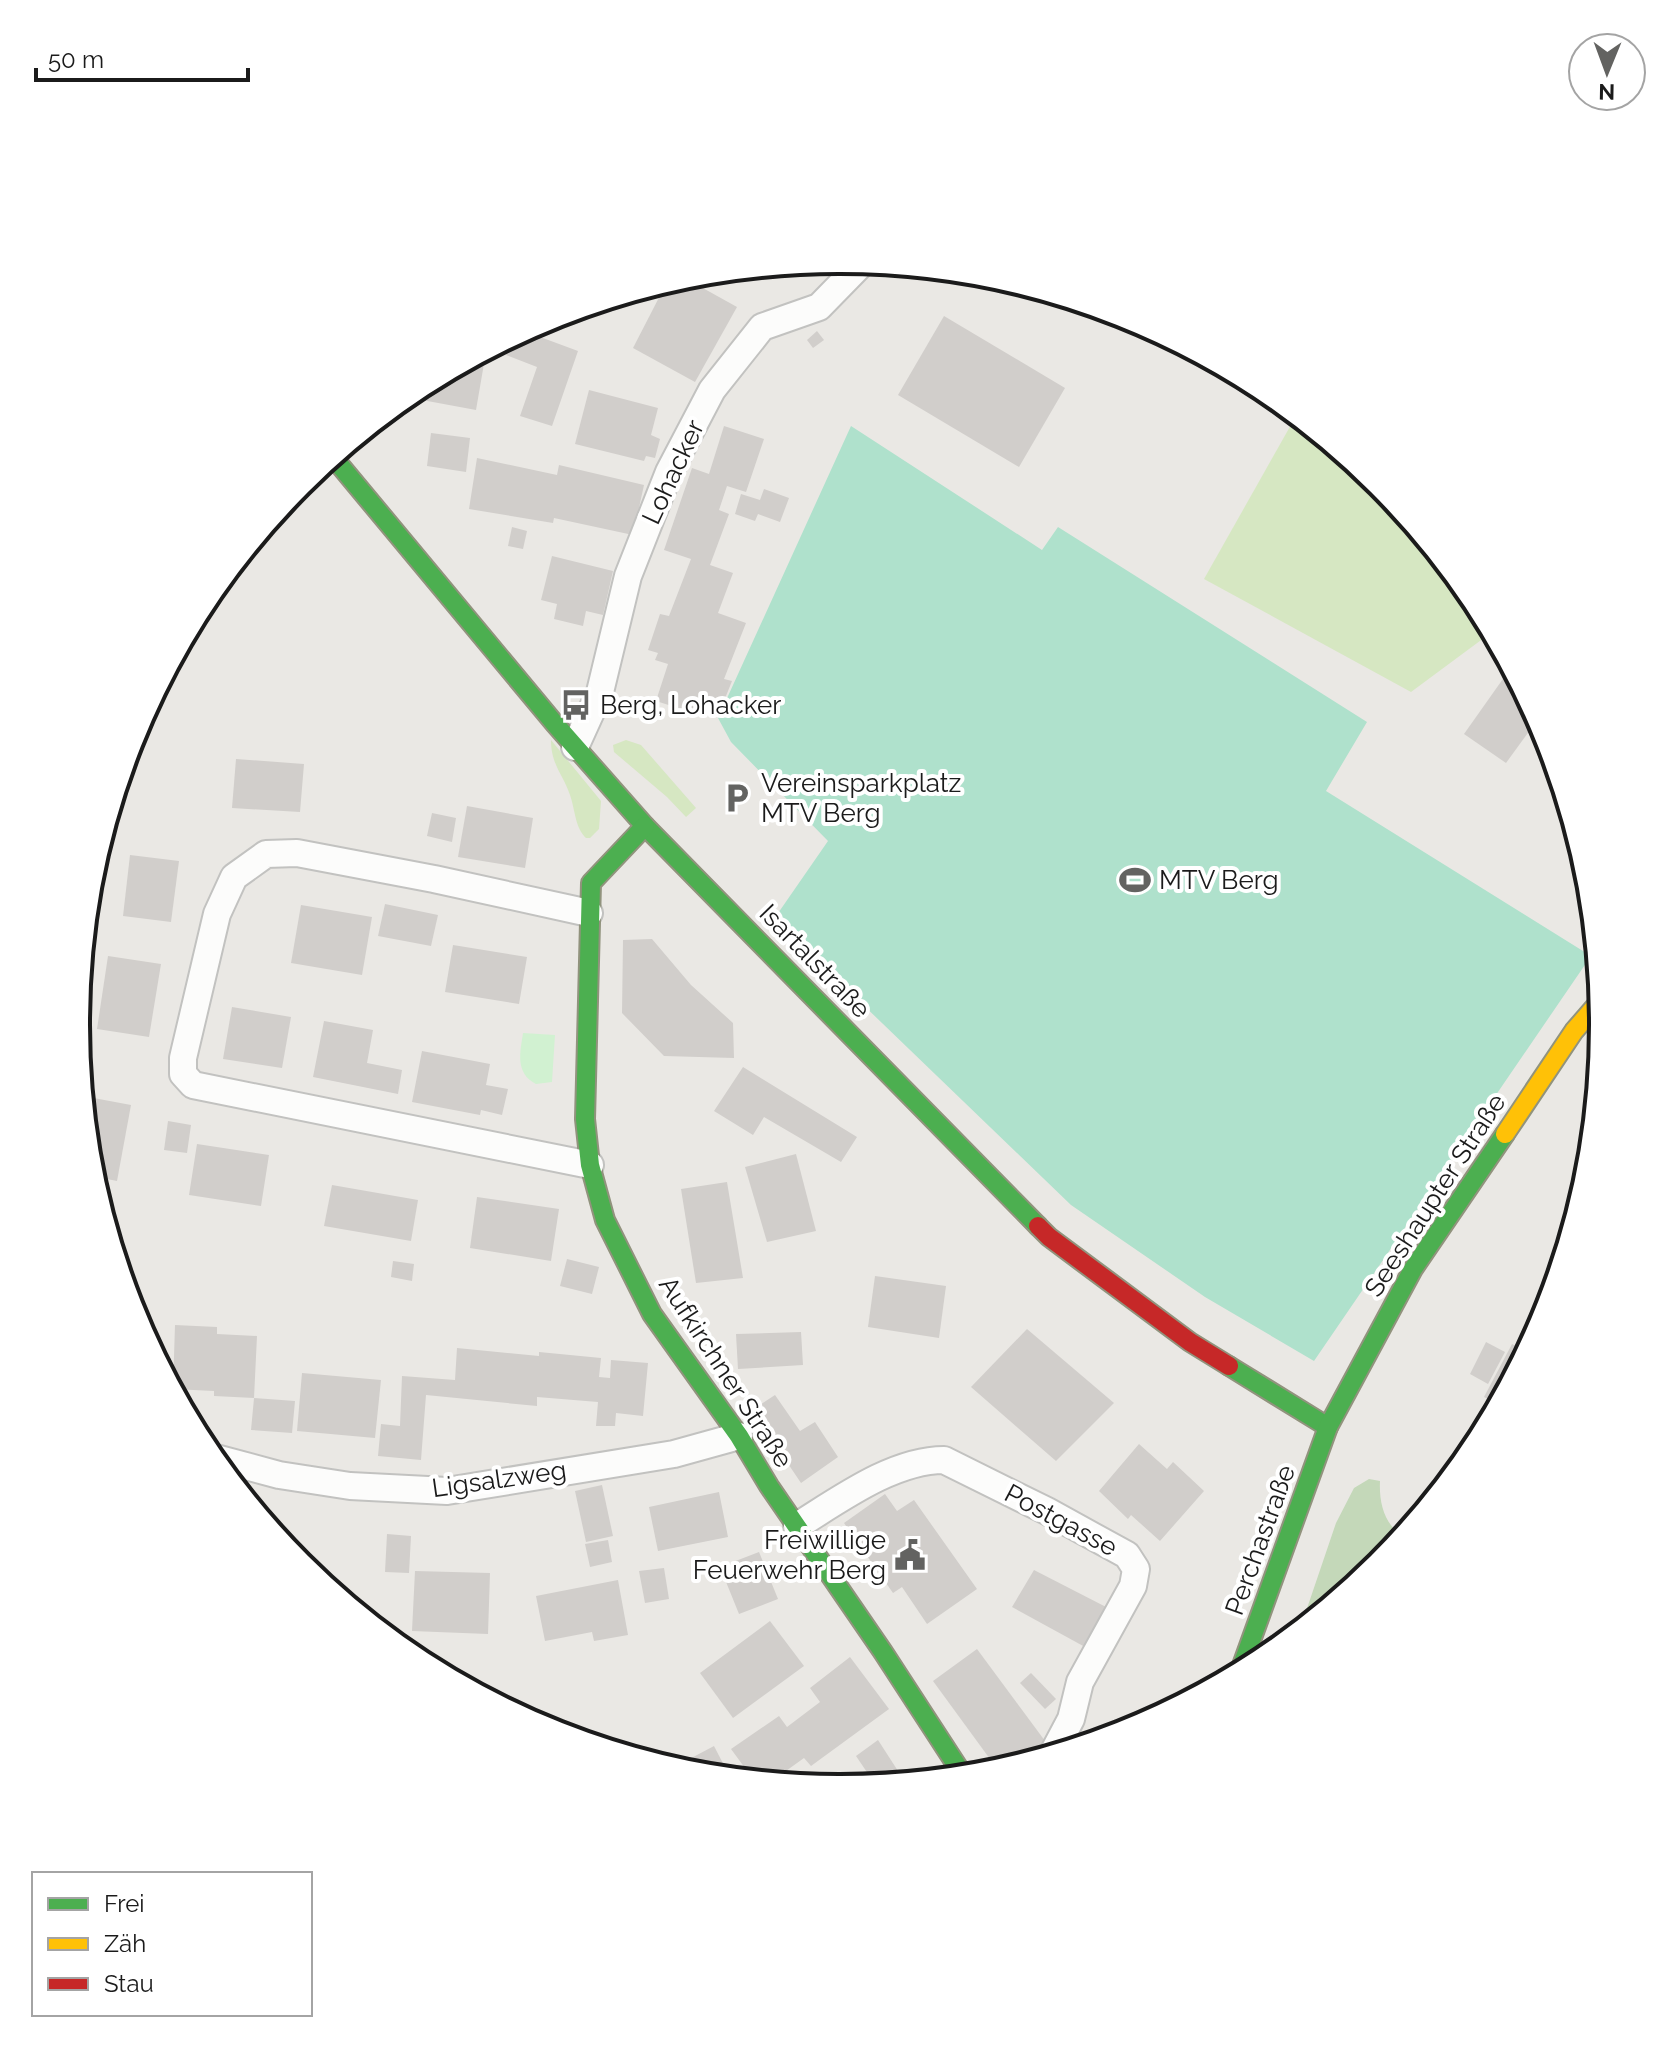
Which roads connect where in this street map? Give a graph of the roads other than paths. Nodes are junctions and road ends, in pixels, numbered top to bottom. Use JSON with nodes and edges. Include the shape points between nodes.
{"nodes":[{"id":1,"x":851,"y":274,"type":"edge"},
{"id":2,"x":340,"y":465,"type":"edge"},
{"id":3,"x":575,"y":747,"type":"junction"},
{"id":4,"x":645,"y":826,"type":"junction"},
{"id":5,"x":589,"y":913,"type":"junction"},
{"id":6,"x":1589,"y":1014,"type":"edge"},
{"id":7,"x":590,"y":1165,"type":"junction"},
{"id":8,"x":1328,"y":1427,"type":"junction"},
{"id":9,"x":739,"y":1436,"type":"junction"},
{"id":10,"x":232,"y":1462,"type":"edge"},
{"id":11,"x":797,"y":1526,"type":"junction"},
{"id":12,"x":1247,"y":1653,"type":"edge"},
{"id":13,"x":1060,"y":1740,"type":"edge"},
{"id":14,"x":956,"y":1764,"type":"edge"}],
"edges":[{"from":1,"to":3,"type":"street","name":"Lohacker","via":[[819,307],[762,327],[712,390],[669,472],[628,576],[600,692]]},
{"from":2,"to":3,"type":"main road","name":"Isartalstraße"},
{"from":3,"to":4,"type":"main road","name":"Isartalstraße"},
{"from":4,"to":5,"type":"main road","name":"Aufkirchner Straße","via":[[591,883]]},
{"from":4,"to":8,"type":"main road","name":"Isartalstraße","via":[[1049,1237],[1190,1342]]},
{"from":5,"to":7,"type":"main road","name":"Aufkirchner Straße","via":[[585,1119]]},
{"from":5,"to":7,"type":"street","via":[[297,853],[266,854],[234,877],[217,914],[183,1074],[193,1085]]},
{"from":6,"to":8,"type":"main road","name":"Seeshaupter Straße","via":[[1413,1269]]},
{"from":7,"to":9,"type":"main road","name":"Aufkirchner Straße","via":[[605,1220],[652,1314]]},
{"from":8,"to":12,"type":"main road","name":"Perchastraße"},
{"from":9,"to":10,"type":"street","name":"Ligsalzweg","via":[[674,1454],[447,1491],[350,1486]]},
{"from":9,"to":11,"type":"main road","name":"Aufkirchner Straße"},
{"from":11,"to":13,"type":"street","name":"Postgasse","via":[[877,1478],[928,1460],[944,1460],[1127,1555],[1136,1569],[1133,1586],[1080,1682]]},
{"from":11,"to":14,"type":"main road","name":"Aufkirchner Straße"}]}
